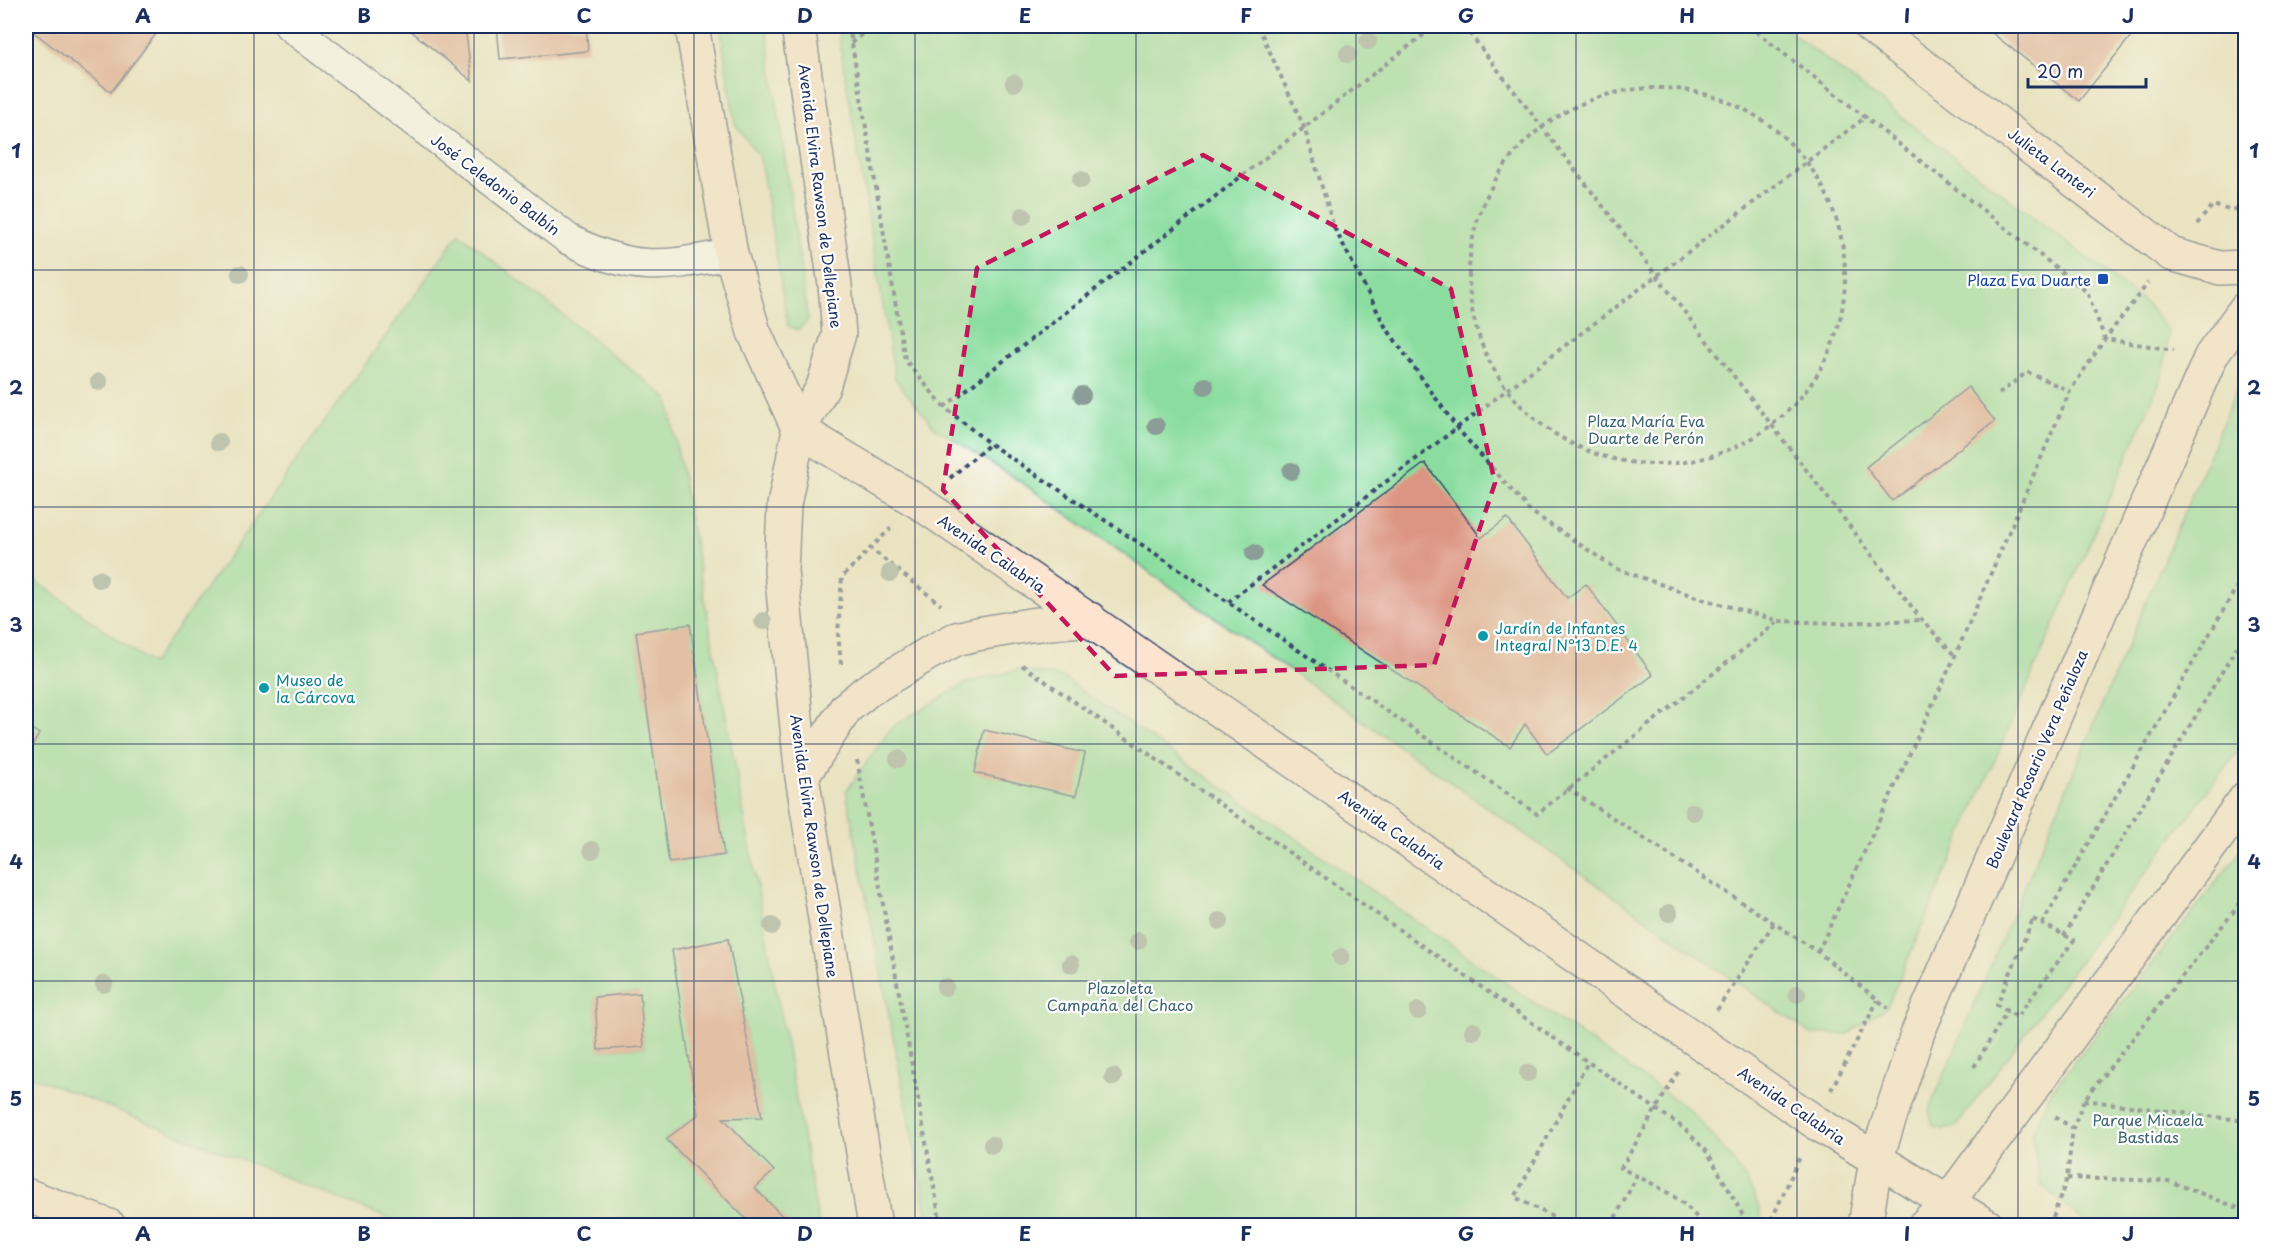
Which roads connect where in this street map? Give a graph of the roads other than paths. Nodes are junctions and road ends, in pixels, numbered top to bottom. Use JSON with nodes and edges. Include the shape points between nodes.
{"nodes":[{"id":1,"x":290,"y":26,"type":"edge"},
{"id":2,"x":692,"y":26,"type":"edge"},
{"id":3,"x":798,"y":26,"type":"edge"},
{"id":4,"x":1870,"y":26,"type":"edge"},
{"id":5,"x":731,"y":254,"type":"junction"},
{"id":6,"x":2246,"y":267,"type":"edge"},
{"id":7,"x":2246,"y":308,"type":"edge"},
{"id":8,"x":799,"y":430,"type":"junction"},
{"id":9,"x":1090,"y":620,"type":"junction"},
{"id":10,"x":802,"y":777,"type":"junction"},
{"id":11,"x":2246,"y":798,"type":"edge"},
{"id":12,"x":1876,"y":1160,"type":"junction"},
{"id":13,"x":26,"y":1195,"type":"edge"},
{"id":14,"x":1948,"y":1202,"type":"junction"},
{"id":15,"x":109,"y":1226,"type":"edge"},
{"id":16,"x":875,"y":1226,"type":"edge"},
{"id":17,"x":1865,"y":1226,"type":"edge"},
{"id":18,"x":1924,"y":1226,"type":"edge"},
{"id":19,"x":1987,"y":1226,"type":"edge"}],
"edges":[{"from":1,"to":5,"type":"street","name":"José Celedonio Balbín","via":[[568,239],[598,255],[625,263],[653,265]]},
{"from":2,"to":5,"type":"main road"},
{"from":3,"to":8,"type":"main road","name":"Avenida Elvira Rawson de Dellepiane","via":[[839,334],[823,387]]},
{"from":4,"to":6,"type":"main road","name":"Julieta Lanteri","via":[[2170,254],[2220,268]]},
{"from":5,"to":8,"type":"main road","via":[[754,332]]},
{"from":7,"to":12,"type":"main road","name":"Boulevard Rosario Vera Peñaloza","via":[[2211,356],[1918,1032]]},
{"from":8,"to":9,"type":"main road","name":"Avenida Calabria","via":[[920,503]]},
{"from":8,"to":10,"type":"main road","name":"Avenida Elvira Rawson de Dellepiane","via":[[784,505],[781,571]]},
{"from":9,"to":10,"type":"main road","via":[[977,634],[931,652],[846,708]]},
{"from":9,"to":12,"type":"main road","name":"Avenida Calabria","via":[[1697,1041]]},
{"from":10,"to":16,"type":"main road","name":"Avenida Elvira Rawson de Dellepiane"},
{"from":11,"to":14,"type":"main road"},
{"from":12,"to":14,"type":"main road","name":"Avenida Calabria"},
{"from":12,"to":17,"type":"main road","name":"Boulevard Rosario Vera Peñaloza"},
{"from":13,"to":15,"type":"main road"},
{"from":14,"to":18,"type":"main road"},
{"from":14,"to":19,"type":"main road","name":"Avenida Calabria"}]}
